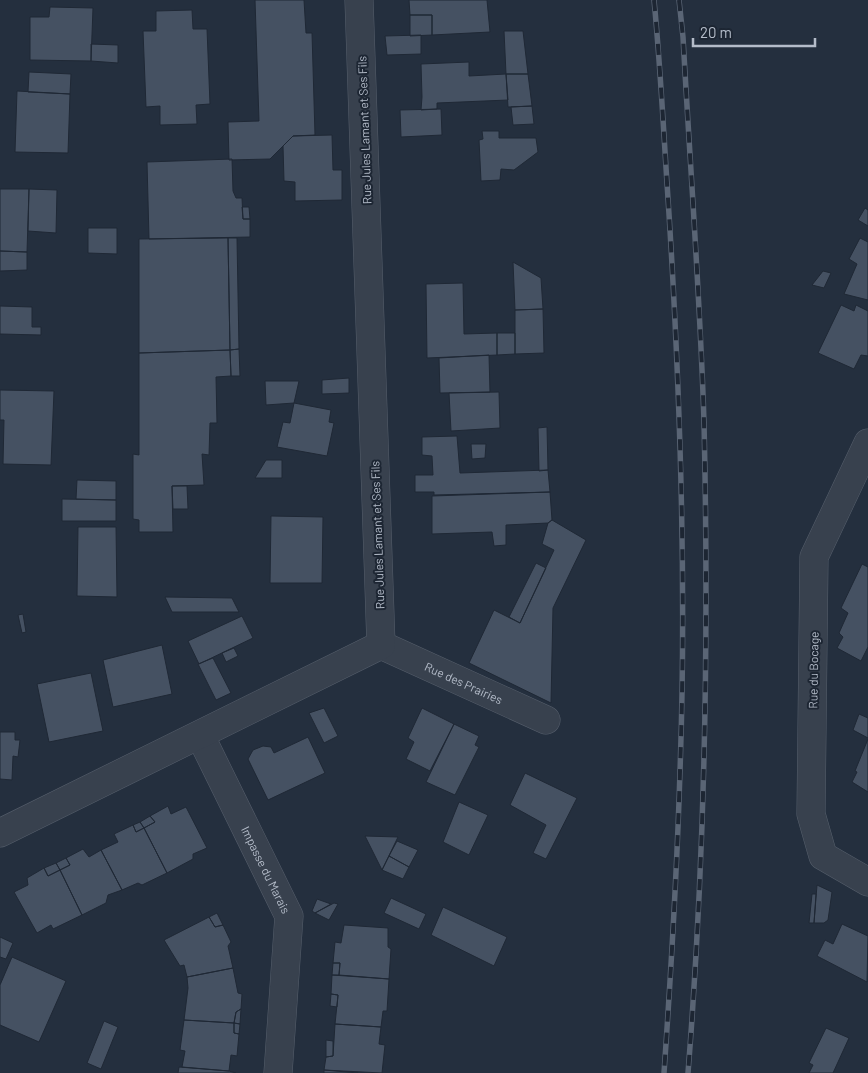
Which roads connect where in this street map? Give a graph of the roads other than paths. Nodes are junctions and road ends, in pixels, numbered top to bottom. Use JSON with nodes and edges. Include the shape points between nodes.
{"nodes":[{"id":1,"x":359,"y":0,"type":"edge"},
{"id":2,"x":868,"y":443,"type":"edge"},
{"id":3,"x":381,"y":645,"type":"junction"},
{"id":4,"x":546,"y":720,"type":"dead end"},
{"id":5,"x":200,"y":735,"type":"junction"},
{"id":6,"x":0,"y":833,"type":"edge"},
{"id":7,"x":868,"y":882,"type":"edge"},
{"id":8,"x":278,"y":1073,"type":"edge"}],
"edges":[{"from":1,"to":3,"type":"street","name":"Rue Jules Lamant et Ses Fils"},
{"from":2,"to":7,"type":"street","name":"Rue du Bocage","via":[[814,557],[811,814],[823,856]]},
{"from":3,"to":4,"type":"street","name":"Rue des Prairies"},
{"from":3,"to":5,"type":"street"},
{"from":5,"to":6,"type":"street"},
{"from":5,"to":8,"type":"street","name":"Impasse du Marais","via":[[289,916]]}]}
